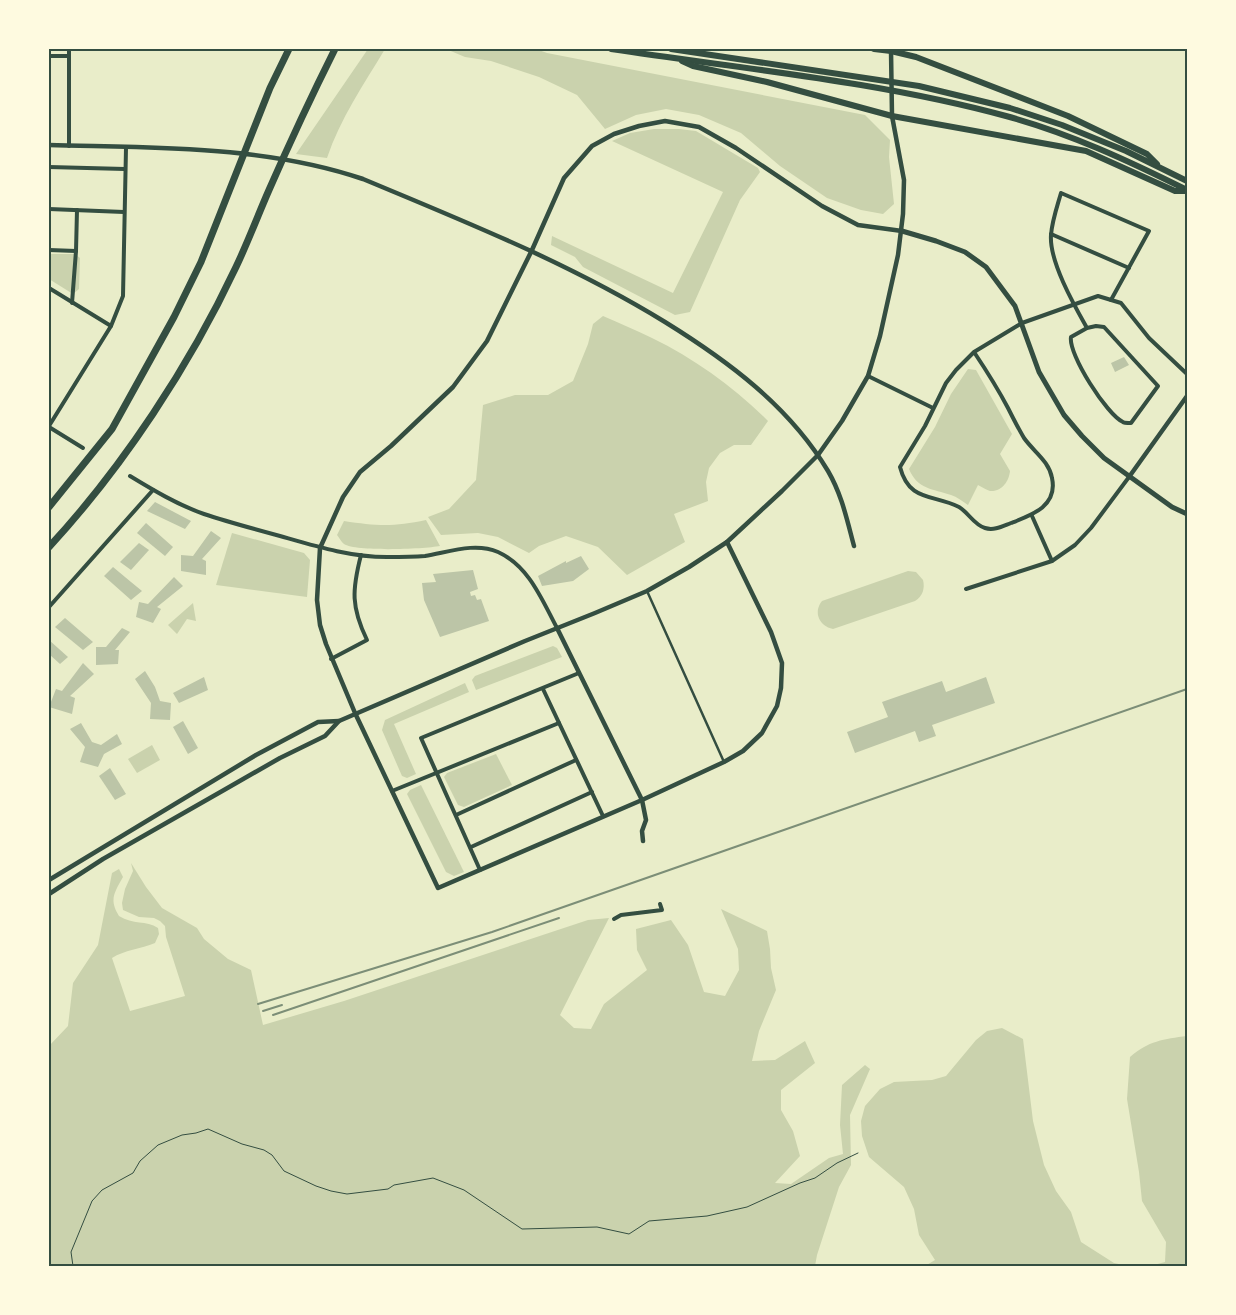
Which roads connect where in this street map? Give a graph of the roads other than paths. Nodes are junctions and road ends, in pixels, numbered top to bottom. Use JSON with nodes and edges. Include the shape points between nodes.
{"nodes":[{"id":1,"x":70,"y":49,"type":"edge"},
{"id":2,"x":289,"y":49,"type":"edge"},
{"id":3,"x":335,"y":49,"type":"edge"},
{"id":4,"x":612,"y":49,"type":"edge"},
{"id":5,"x":671,"y":49,"type":"edge"},
{"id":6,"x":874,"y":49,"type":"edge"},
{"id":7,"x":907,"y":49,"type":"edge"},
{"id":8,"x":891,"y":50,"type":"edge"},
{"id":9,"x":49,"y":56,"type":"edge"},
{"id":10,"x":69,"y":56,"type":"junction"},
{"id":11,"x":674,"y":57,"type":"junction"},
{"id":12,"x":916,"y":57,"type":"junction"},
{"id":13,"x":892,"y":116,"type":"junction"},
{"id":14,"x":49,"y":146,"type":"edge"},
{"id":15,"x":69,"y":146,"type":"junction"},
{"id":16,"x":126,"y":148,"type":"junction"},
{"id":17,"x":49,"y":166,"type":"edge"},
{"id":18,"x":1161,"y":168,"type":"junction"},
{"id":19,"x":125,"y":169,"type":"junction"},
{"id":20,"x":1187,"y":181,"type":"edge"},
{"id":21,"x":1187,"y":191,"type":"edge"},
{"id":22,"x":49,"y":209,"type":"edge"},
{"id":23,"x":77,"y":210,"type":"junction"},
{"id":24,"x":124,"y":212,"type":"junction"},
{"id":25,"x":902,"y":231,"type":"junction"},
{"id":26,"x":1051,"y":234,"type":"junction"},
{"id":27,"x":49,"y":250,"type":"edge"},
{"id":28,"x":532,"y":250,"type":"junction"},
{"id":29,"x":76,"y":251,"type":"junction"},
{"id":30,"x":1129,"y":268,"type":"junction"},
{"id":31,"x":49,"y":288,"type":"edge"},
{"id":32,"x":1110,"y":300,"type":"junction"},
{"id":33,"x":72,"y":303,"type":"junction"},
{"id":34,"x":1074,"y":304,"type":"junction"},
{"id":35,"x":1022,"y":323,"type":"junction"},
{"id":36,"x":111,"y":326,"type":"junction"},
{"id":37,"x":1087,"y":328,"type":"junction"},
{"id":38,"x":974,"y":352,"type":"junction"},
{"id":39,"x":1187,"y":374,"type":"edge"},
{"id":40,"x":868,"y":376,"type":"junction"},
{"id":41,"x":1187,"y":396,"type":"edge"},
{"id":42,"x":933,"y":408,"type":"junction"},
{"id":43,"x":49,"y":426,"type":"edge"},
{"id":44,"x":83,"y":448,"type":"dead end"},
{"id":45,"x":818,"y":456,"type":"junction"},
{"id":46,"x":130,"y":476,"type":"dead end"},
{"id":47,"x":1129,"y":477,"type":"junction"},
{"id":48,"x":154,"y":490,"type":"junction"},
{"id":49,"x":49,"y":507,"type":"edge"},
{"id":50,"x":1187,"y":514,"type":"edge"},
{"id":51,"x":1032,"y":516,"type":"junction"},
{"id":52,"x":727,"y":542,"type":"junction"},
{"id":53,"x":854,"y":546,"type":"dead end"},
{"id":54,"x":49,"y":547,"type":"edge"},
{"id":55,"x":320,"y":548,"type":"junction"},
{"id":56,"x":362,"y":556,"type":"junction"},
{"id":57,"x":1052,"y":561,"type":"junction"},
{"id":58,"x":966,"y":589,"type":"dead end"},
{"id":59,"x":647,"y":590,"type":"junction"},
{"id":60,"x":49,"y":607,"type":"edge"},
{"id":61,"x":557,"y":628,"type":"junction"},
{"id":62,"x":331,"y":659,"type":"junction"},
{"id":63,"x":579,"y":673,"type":"junction"},
{"id":64,"x":542,"y":689,"type":"junction"},
{"id":65,"x":355,"y":713,"type":"junction"},
{"id":66,"x":339,"y":721,"type":"junction"},
{"id":67,"x":559,"y":723,"type":"junction"},
{"id":68,"x":576,"y":760,"type":"junction"},
{"id":69,"x":724,"y":762,"type":"junction"},
{"id":70,"x":437,"y":773,"type":"junction"},
{"id":71,"x":392,"y":791,"type":"junction"},
{"id":72,"x":592,"y":792,"type":"junction"},
{"id":73,"x":642,"y":800,"type":"junction"},
{"id":74,"x":456,"y":815,"type":"junction"},
{"id":75,"x":604,"y":816,"type":"junction"},
{"id":76,"x":643,"y":840,"type":"dead end"},
{"id":77,"x":471,"y":847,"type":"junction"},
{"id":78,"x":480,"y":870,"type":"junction"},
{"id":79,"x":49,"y":880,"type":"edge"},
{"id":80,"x":49,"y":894,"type":"edge"},
{"id":81,"x":660,"y":904,"type":"dead end"},
{"id":82,"x":614,"y":919,"type":"dead end"}],
"edges":[{"from":1,"to":10,"type":"street"},
{"from":2,"to":49,"type":"highway","via":[[270,88],[201,262],[178,309],[112,430]]},
{"from":3,"to":54,"type":"highway","via":[[213,313],[132,443]]},
{"from":4,"to":11,"type":"highway"},
{"from":5,"to":18,"type":"highway","via":[[918,86],[1010,108],[1062,125]]},
{"from":6,"to":8,"type":"highway"},
{"from":7,"to":12,"type":"highway"},
{"from":8,"to":12,"type":"highway"},
{"from":8,"to":13,"type":"street"},
{"from":9,"to":10,"type":"street"},
{"from":10,"to":15,"type":"street"},
{"from":11,"to":13,"type":"highway","via":[[693,66],[767,82]]},
{"from":11,"to":21,"type":"highway","via":[[919,95],[1007,116],[1122,159]]},
{"from":12,"to":18,"type":"highway","via":[[1068,116],[1147,154]]},
{"from":13,"to":21,"type":"highway","via":[[1086,151],[1176,191]]},
{"from":13,"to":25,"type":"street","via":[[904,180]]},
{"from":14,"to":15,"type":"street"},
{"from":15,"to":16,"type":"street"},
{"from":16,"to":19,"type":"street"},
{"from":16,"to":28,"type":"street","via":[[224,152],[335,170]]},
{"from":17,"to":19,"type":"street"},
{"from":18,"to":20,"type":"highway"},
{"from":19,"to":24,"type":"street"},
{"from":22,"to":23,"type":"street"},
{"from":23,"to":24,"type":"street"},
{"from":23,"to":29,"type":"street"},
{"from":24,"to":36,"type":"street","via":[[123,296]]},
{"from":25,"to":28,"type":"street","via":[[858,225],[822,206],[699,127],[665,121],[614,134],[592,146],[564,178]]},
{"from":25,"to":35,"type":"main road","via":[[966,252],[986,267],[1009,296]]},
{"from":25,"to":40,"type":"street","via":[[894,277]]},
{"from":26,"to":30,"type":"street"},
{"from":26,"to":30,"type":"street","via":[[1061,193],[1149,231]]},
{"from":26,"to":34,"type":"street","via":[[1051,252]]},
{"from":27,"to":29,"type":"street"},
{"from":28,"to":45,"type":"street","via":[[647,310],[723,360],[770,400]]},
{"from":28,"to":55,"type":"street","via":[[487,341],[453,387],[360,472],[343,497]]},
{"from":29,"to":33,"type":"street"},
{"from":30,"to":32,"type":"street"},
{"from":31,"to":33,"type":"street"},
{"from":32,"to":34,"type":"street","via":[[1098,296]]},
{"from":32,"to":39,"type":"street","via":[[1122,303],[1149,338]]},
{"from":33,"to":36,"type":"street"},
{"from":34,"to":35,"type":"street"},
{"from":34,"to":37,"type":"street"},
{"from":35,"to":38,"type":"street"},
{"from":35,"to":47,"type":"main road","via":[[1039,372],[1064,415],[1104,458]]},
{"from":36,"to":43,"type":"street"},
{"from":37,"to":37,"type":"street","via":[[1104,327],[1158,386],[1131,423],[1124,422],[1106,406],[1081,368],[1070,343],[1071,337]]},
{"from":38,"to":42,"type":"street","via":[[946,383]]},
{"from":38,"to":51,"type":"street","via":[[1025,440],[1044,460],[1051,473],[1052,496],[1047,505]]},
{"from":40,"to":42,"type":"street"},
{"from":40,"to":45,"type":"street"},
{"from":41,"to":47,"type":"street"},
{"from":42,"to":51,"type":"street","via":[[900,467],[912,490],[960,508],[985,528],[996,529]]},
{"from":43,"to":44,"type":"street"},
{"from":45,"to":52,"type":"street"},
{"from":45,"to":53,"type":"street","via":[[843,502]]},
{"from":46,"to":48,"type":"street"},
{"from":47,"to":50,"type":"main road"},
{"from":47,"to":57,"type":"street","via":[[1091,528],[1075,545]]},
{"from":48,"to":55,"type":"street","via":[[202,513]]},
{"from":48,"to":60,"type":"street"},
{"from":51,"to":57,"type":"street"},
{"from":52,"to":59,"type":"street"},
{"from":52,"to":69,"type":"street","via":[[771,632],[782,663],[776,706],[762,733],[743,751]]},
{"from":55,"to":56,"type":"street"},
{"from":55,"to":62,"type":"street","via":[[317,600],[320,625]]},
{"from":56,"to":61,"type":"street","via":[[421,556],[473,547],[486,548],[511,559],[522,569]]},
{"from":56,"to":62,"type":"street","via":[[355,580],[355,602],[358,622],[367,640]]},
{"from":57,"to":58,"type":"street"},
{"from":59,"to":61,"type":"street"},
{"from":59,"to":69,"type":"street"},
{"from":61,"to":63,"type":"street"},
{"from":61,"to":65,"type":"street"},
{"from":62,"to":65,"type":"street"},
{"from":63,"to":64,"type":"street"},
{"from":63,"to":73,"type":"street"},
{"from":64,"to":67,"type":"street"},
{"from":64,"to":70,"type":"street","via":[[422,738]]},
{"from":65,"to":66,"type":"street"},
{"from":65,"to":71,"type":"street"},
{"from":66,"to":79,"type":"street","via":[[318,722],[256,755]]},
{"from":66,"to":80,"type":"street","via":[[325,736],[224,790]]},
{"from":67,"to":68,"type":"street"},
{"from":67,"to":70,"type":"street"},
{"from":68,"to":72,"type":"street"},
{"from":68,"to":74,"type":"street"},
{"from":69,"to":73,"type":"street"},
{"from":70,"to":71,"type":"street"},
{"from":70,"to":74,"type":"street"},
{"from":71,"to":78,"type":"street","via":[[438,888]]},
{"from":72,"to":75,"type":"street"},
{"from":72,"to":77,"type":"street"},
{"from":73,"to":75,"type":"street"},
{"from":73,"to":76,"type":"street","via":[[646,814]]},
{"from":74,"to":77,"type":"street"},
{"from":75,"to":78,"type":"street"},
{"from":77,"to":78,"type":"street"},
{"from":81,"to":82,"type":"street","via":[[662,910],[620,915]]}]}
